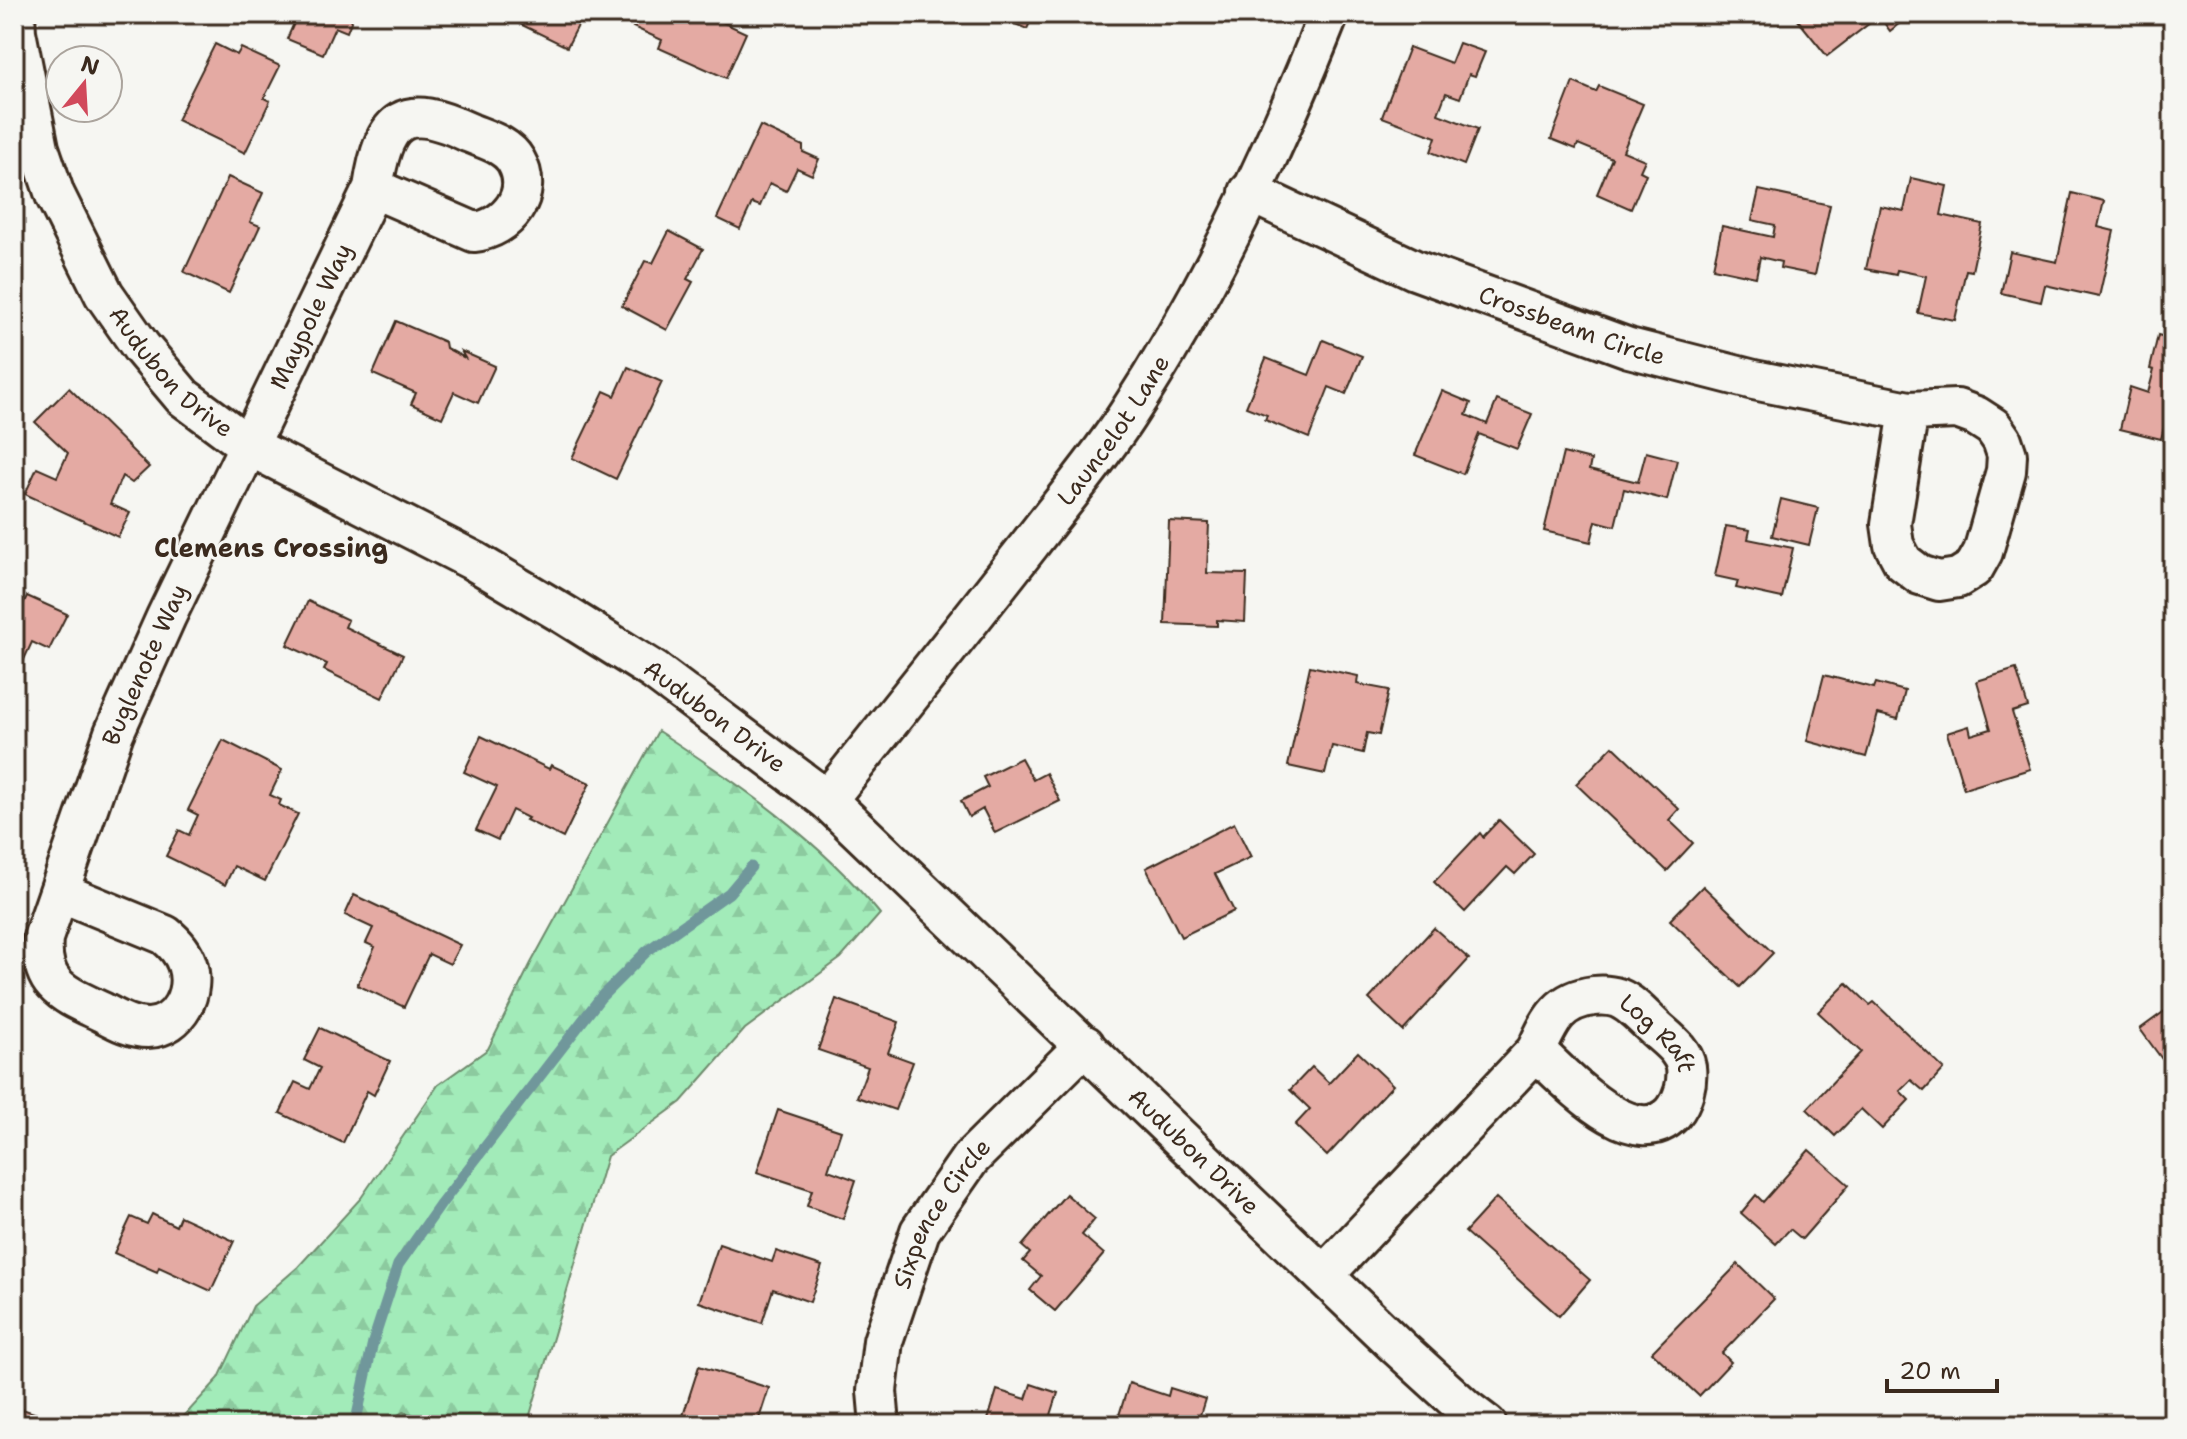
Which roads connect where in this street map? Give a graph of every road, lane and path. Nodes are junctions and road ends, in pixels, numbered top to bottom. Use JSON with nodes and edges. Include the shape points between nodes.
{"nodes":[{"id":1,"x":15,"y":14,"type":"edge"},
{"id":2,"x":1329,"y":14,"type":"edge"},
{"id":3,"x":373,"y":188,"type":"dead end"},
{"id":4,"x":1249,"y":192,"type":"junction"},
{"id":5,"x":1909,"y":411,"type":"dead end"},
{"id":6,"x":249,"y":446,"type":"junction"},
{"id":7,"x":827,"y":800,"type":"junction"},
{"id":8,"x":60,"y":892,"type":"dead end"},
{"id":9,"x":1085,"y":1045,"type":"junction"},
{"id":10,"x":1536,"y":1051,"type":"dead end"},
{"id":11,"x":1324,"y":1275,"type":"junction"},
{"id":12,"x":880,"y":1425,"type":"edge"},
{"id":13,"x":1487,"y":1425,"type":"edge"}],
"edges":[{"from":1,"to":6,"type":"street","name":"Audubon Drive","via":[[39,148],[55,195],[104,294],[183,397]]},
{"from":2,"to":4,"type":"street","name":"Launcelot Lane"},
{"from":3,"to":6,"type":"street","name":"Maypole Way"},
{"from":4,"to":5,"type":"street","name":"Crossbeam Circle","via":[[1415,270],[1629,348]]},
{"from":4,"to":7,"type":"street","name":"Launcelot Lane","via":[[1205,283],[1127,416]]},
{"from":6,"to":7,"type":"street","name":"Audubon Drive","via":[[474,561],[565,615],[653,670]]},
{"from":6,"to":8,"type":"street","name":"Buglenote Way","via":[[114,733]]},
{"from":7,"to":9,"type":"street","name":"Audubon Drive"},
{"from":9,"to":11,"type":"street","name":"Audubon Drive"},
{"from":9,"to":12,"type":"street","name":"Sixpence Circle","via":[[970,1159],[920,1231],[883,1341],[877,1391]]},
{"from":10,"to":11,"type":"street"},
{"from":11,"to":13,"type":"street","name":"Audubon Drive"}]}
